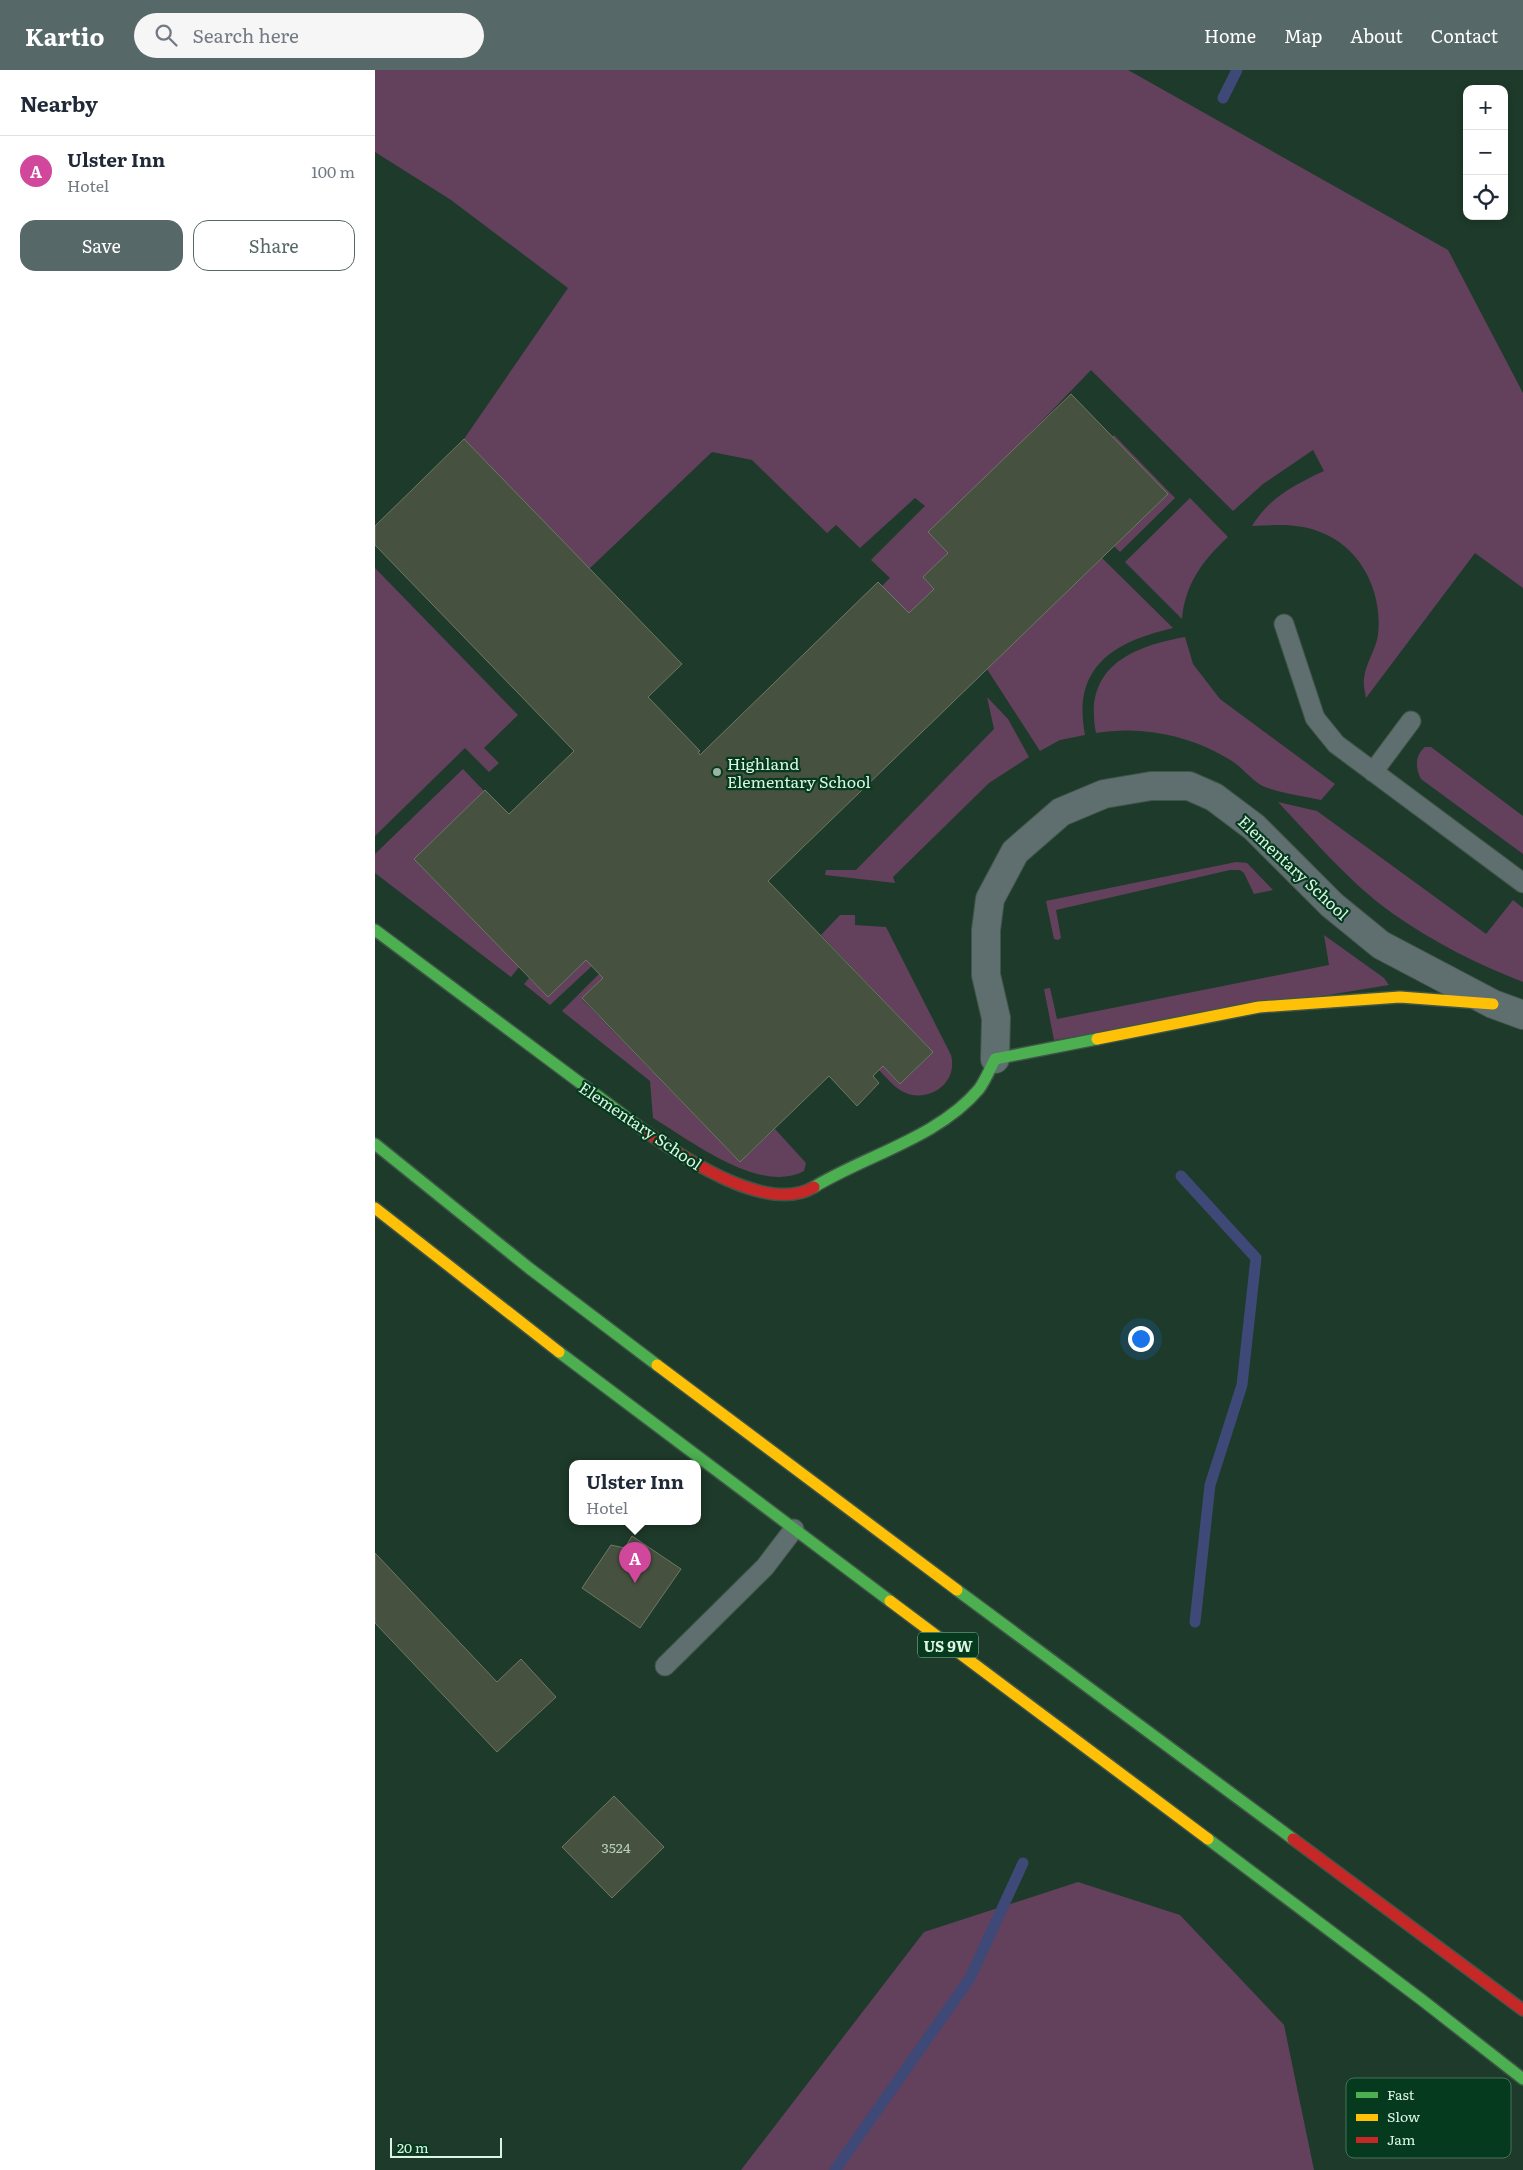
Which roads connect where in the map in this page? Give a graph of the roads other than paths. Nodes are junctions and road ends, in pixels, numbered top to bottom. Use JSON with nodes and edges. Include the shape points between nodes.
{"nodes":[{"id":1,"x":1285,"y":624,"type":"dead end"},
{"id":2,"x":1411,"y":721,"type":"dead end"},
{"id":3,"x":1373,"y":772,"type":"junction"},
{"id":4,"x":1523,"y":884,"type":"edge"},
{"id":5,"x":375,"y":930,"type":"edge"},
{"id":6,"x":1493,"y":1004,"type":"junction"},
{"id":7,"x":1523,"y":1014,"type":"edge"},
{"id":8,"x":995,"y":1060,"type":"junction"},
{"id":9,"x":375,"y":1144,"type":"edge"},
{"id":10,"x":375,"y":1208,"type":"edge"},
{"id":11,"x":793,"y":1529,"type":"junction"},
{"id":12,"x":665,"y":1666,"type":"dead end"},
{"id":13,"x":1523,"y":2010,"type":"edge"},
{"id":14,"x":1523,"y":2079,"type":"edge"}],
"edges":[{"from":1,"to":3,"type":"lane","via":[[1315,718],[1336,744]]},
{"from":2,"to":3,"type":"lane"},
{"from":3,"to":4,"type":"lane"},
{"from":5,"to":8,"type":"main road","name":"Elementary School","via":[[621,1115],[671,1149],[752,1190],[782,1195],[811,1189],[940,1124],[979,1089]]},
{"from":6,"to":7,"type":"street","name":"Elementary School"},
{"from":6,"to":8,"type":"main road","name":"Elementary School","via":[[1400,997],[1259,1007]]},
{"from":6,"to":8,"type":"street","name":"Elementary School","via":[[1381,944],[1333,905],[1254,827],[1214,797],[1189,786],[1151,786],[1104,794],[1061,812],[1015,852],[990,899],[986,930],[986,975],[996,1018]]},
{"from":9,"to":13,"type":"main road","number":"US 9W","via":[[529,1268],[831,1497]]},
{"from":10,"to":11,"type":"main road","number":"US 9W"},
{"from":11,"to":12,"type":"lane","via":[[765,1567]]},
{"from":11,"to":14,"type":"main road","number":"US 9W"}]}
